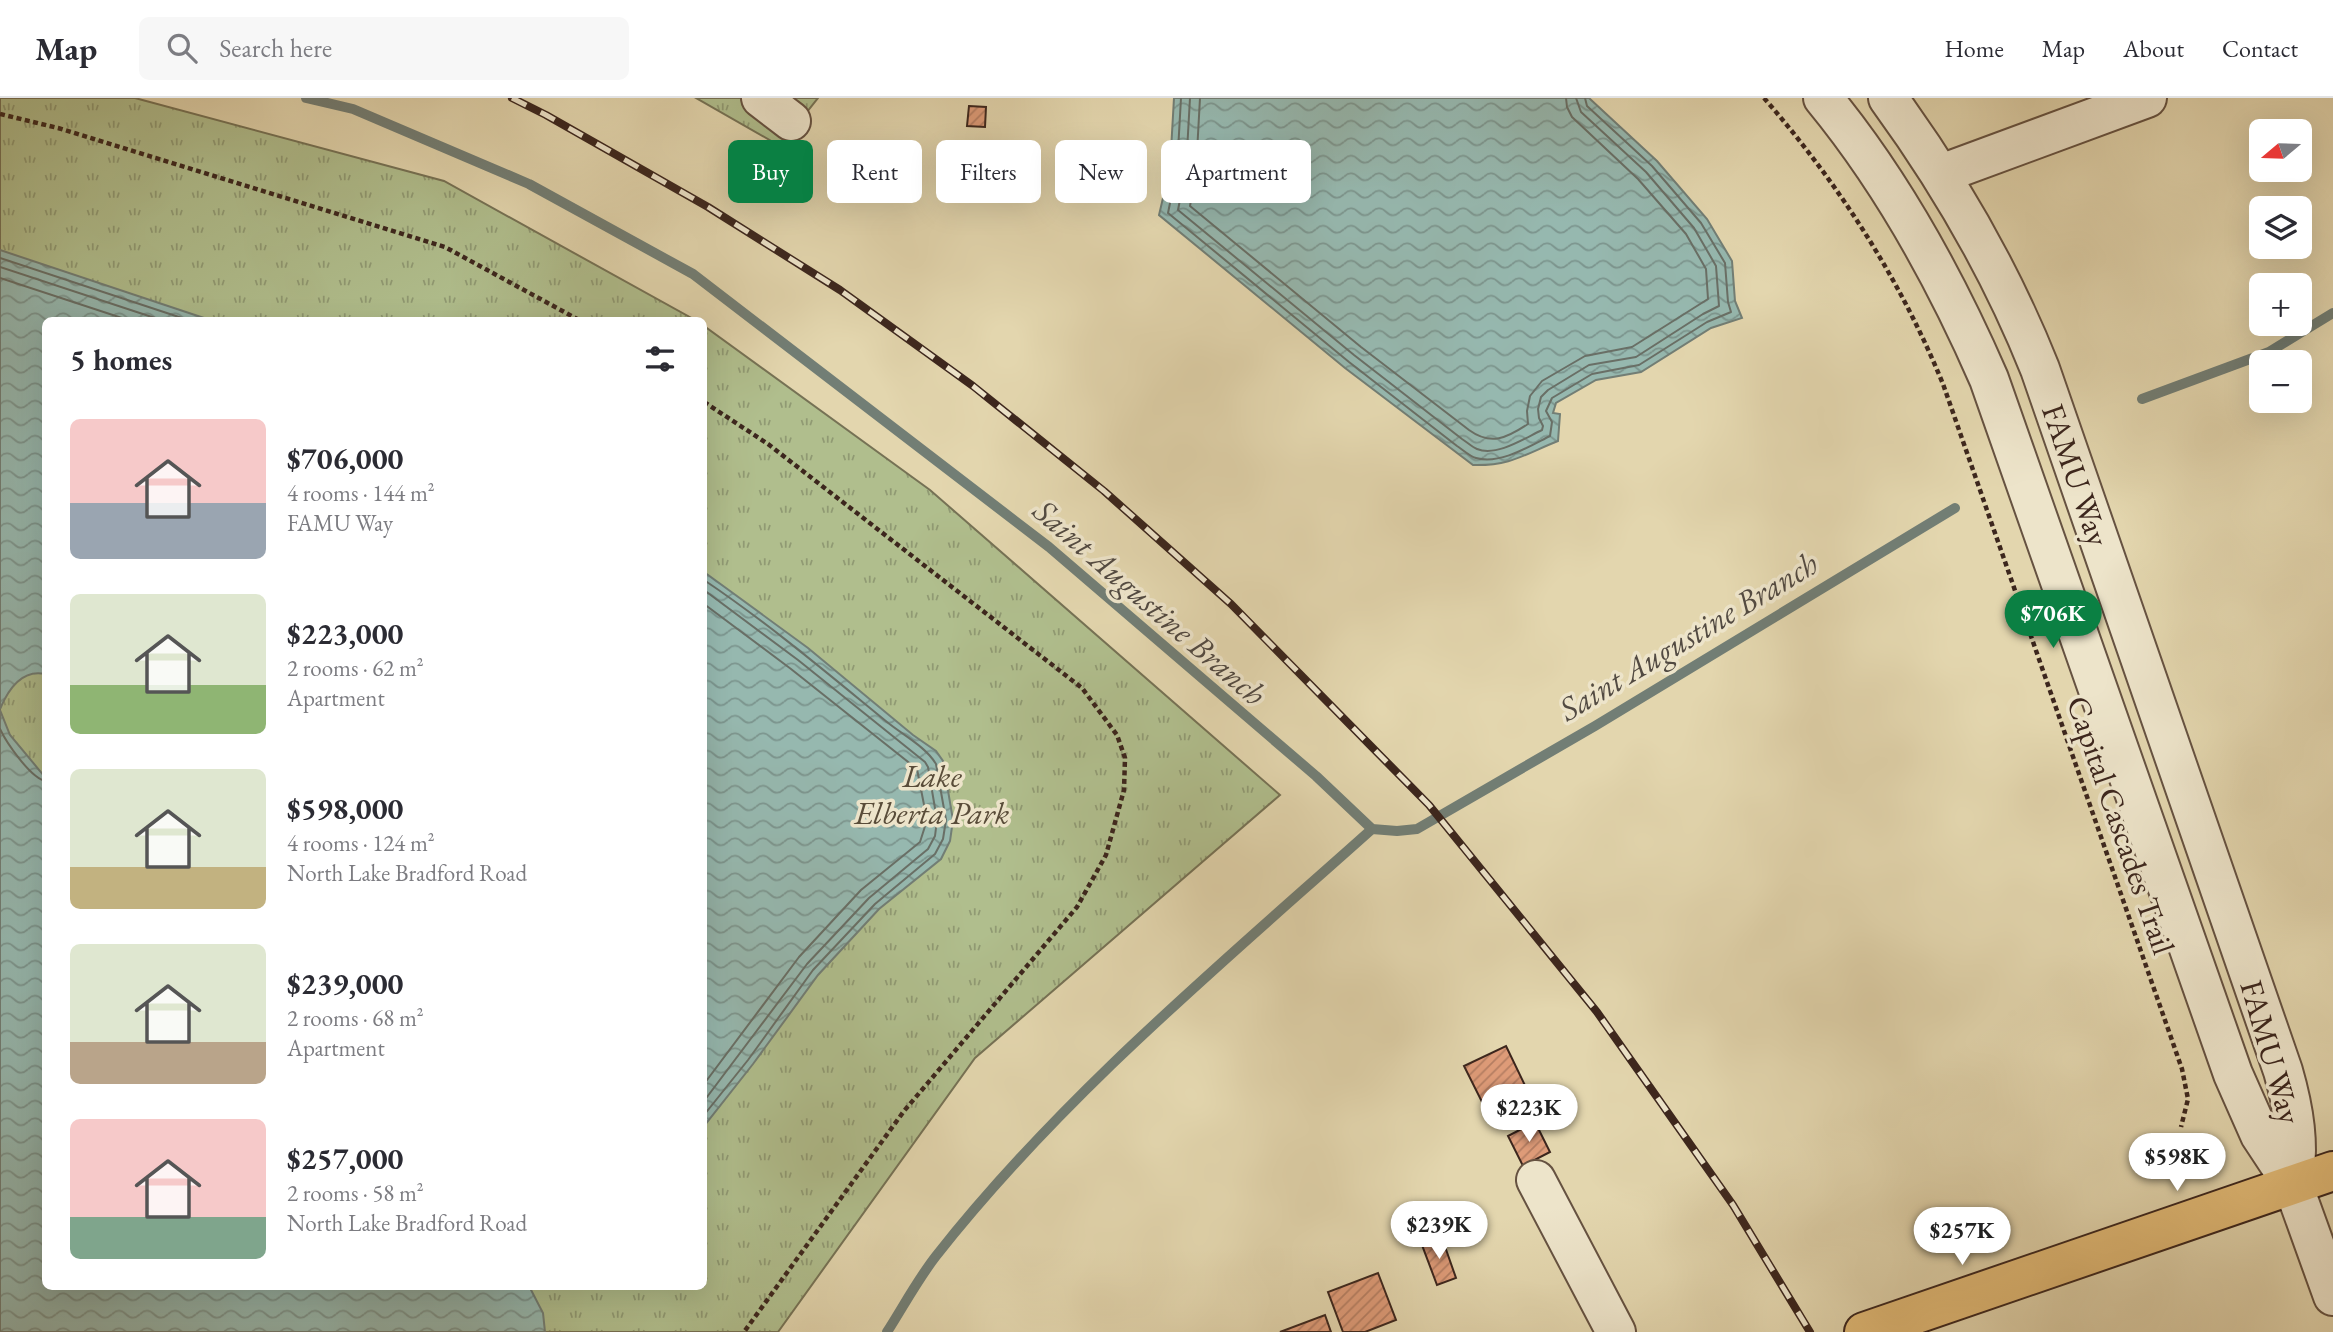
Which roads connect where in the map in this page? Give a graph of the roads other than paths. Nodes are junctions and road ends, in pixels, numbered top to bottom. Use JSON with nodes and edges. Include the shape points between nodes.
{"nodes":[{"id":1,"x":761,"y":98,"type":"edge"},
{"id":2,"x":1823,"y":98,"type":"edge"},
{"id":3,"x":1888,"y":98,"type":"edge"},
{"id":4,"x":2147,"y":98,"type":"edge"},
{"id":5,"x":791,"y":121,"type":"dead end"},
{"id":6,"x":1941,"y":174,"type":"junction"},
{"id":7,"x":2333,"y":1171,"type":"edge"},
{"id":8,"x":1536,"y":1180,"type":"dead end"},
{"id":9,"x":2293,"y":1185,"type":"junction"},
{"id":10,"x":2333,"y":1296,"type":"edge"},
{"id":11,"x":1616,"y":1332,"type":"edge"},
{"id":12,"x":1864,"y":1332,"type":"edge"}],
"edges":[{"from":1,"to":5,"type":"street"},
{"from":2,"to":9,"type":"street","name":"FAMU Way","via":[[1919,236],[1989,379],[2233,1074],[2260,1135]]},
{"from":3,"to":6,"type":"street","name":"FAMU Way"},
{"from":4,"to":6,"type":"street"},
{"from":6,"to":9,"type":"street","name":"FAMU Way","via":[[2005,288],[2040,369],[2283,1071],[2296,1140]]},
{"from":7,"to":9,"type":"main road"},
{"from":8,"to":11,"type":"street"},
{"from":9,"to":10,"type":"street"},
{"from":9,"to":12,"type":"main road"}]}
